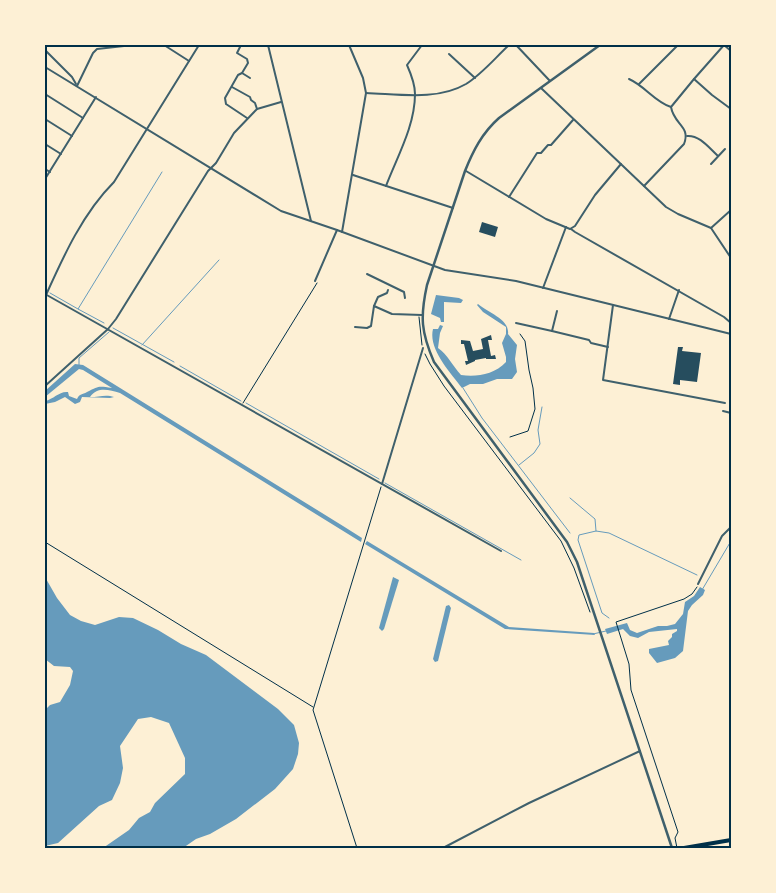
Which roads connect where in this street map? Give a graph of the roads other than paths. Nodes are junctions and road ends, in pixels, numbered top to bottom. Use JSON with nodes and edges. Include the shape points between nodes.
{"nodes":[{"id":1,"x":133,"y":45,"type":"edge"},
{"id":2,"x":164,"y":45,"type":"edge"},
{"id":3,"x":199,"y":45,"type":"edge"},
{"id":4,"x":241,"y":45,"type":"edge"},
{"id":5,"x":268,"y":45,"type":"edge"},
{"id":6,"x":349,"y":45,"type":"edge"},
{"id":7,"x":422,"y":45,"type":"edge"},
{"id":8,"x":509,"y":45,"type":"edge"},
{"id":9,"x":516,"y":45,"type":"edge"},
{"id":10,"x":600,"y":45,"type":"edge"},
{"id":11,"x":678,"y":45,"type":"edge"},
{"id":12,"x":724,"y":45,"type":"edge"},
{"id":13,"x":45,"y":50,"type":"edge"},
{"id":14,"x":731,"y":51,"type":"edge"},
{"id":15,"x":449,"y":54,"type":"dead end"},
{"id":16,"x":189,"y":61,"type":"junction"},
{"id":17,"x":45,"y":67,"type":"edge"},
{"id":18,"x":242,"y":73,"type":"junction"},
{"id":19,"x":250,"y":78,"type":"dead end"},
{"id":20,"x":475,"y":78,"type":"junction"},
{"id":21,"x":694,"y":78,"type":"junction"},
{"id":22,"x":629,"y":79,"type":"dead end"},
{"id":23,"x":550,"y":81,"type":"junction"},
{"id":24,"x":640,"y":84,"type":"junction"},
{"id":25,"x":77,"y":86,"type":"junction"},
{"id":26,"x":232,"y":87,"type":"junction"},
{"id":27,"x":541,"y":88,"type":"junction"},
{"id":28,"x":366,"y":93,"type":"junction"},
{"id":29,"x":45,"y":94,"type":"edge"},
{"id":30,"x":415,"y":95,"type":"junction"},
{"id":31,"x":96,"y":97,"type":"junction"},
{"id":32,"x":281,"y":102,"type":"junction"},
{"id":33,"x":671,"y":107,"type":"junction"},
{"id":34,"x":257,"y":108,"type":"junction"},
{"id":35,"x":731,"y":109,"type":"edge"},
{"id":36,"x":83,"y":118,"type":"junction"},
{"id":37,"x":247,"y":118,"type":"junction"},
{"id":38,"x":45,"y":119,"type":"edge"},
{"id":39,"x":573,"y":120,"type":"junction"},
{"id":40,"x":148,"y":129,"type":"junction"},
{"id":41,"x":72,"y":136,"type":"junction"},
{"id":42,"x":687,"y":136,"type":"junction"},
{"id":43,"x":45,"y":144,"type":"edge"},
{"id":44,"x":725,"y":149,"type":"dead end"},
{"id":45,"x":61,"y":154,"type":"junction"},
{"id":46,"x":718,"y":156,"type":"junction"},
{"id":47,"x":621,"y":164,"type":"junction"},
{"id":48,"x":711,"y":164,"type":"dead end"},
{"id":49,"x":210,"y":168,"type":"junction"},
{"id":50,"x":45,"y":169,"type":"edge"},
{"id":51,"x":465,"y":171,"type":"junction"},
{"id":52,"x":50,"y":172,"type":"junction"},
{"id":53,"x":352,"y":175,"type":"junction"},
{"id":54,"x":45,"y":179,"type":"edge"},
{"id":55,"x":386,"y":186,"type":"junction"},
{"id":56,"x":644,"y":186,"type":"junction"},
{"id":57,"x":509,"y":197,"type":"junction"},
{"id":58,"x":453,"y":208,"type":"junction"},
{"id":59,"x":731,"y":210,"type":"edge"},
{"id":60,"x":311,"y":221,"type":"junction"},
{"id":61,"x":568,"y":228,"type":"junction"},
{"id":62,"x":712,"y":228,"type":"junction"},
{"id":63,"x":337,"y":230,"type":"junction"},
{"id":64,"x":342,"y":232,"type":"junction"},
{"id":65,"x":731,"y":258,"type":"edge"},
{"id":66,"x":433,"y":267,"type":"junction"},
{"id":67,"x":367,"y":274,"type":"dead end"},
{"id":68,"x":315,"y":282,"type":"road end"},
{"id":69,"x":543,"y":288,"type":"junction"},
{"id":70,"x":388,"y":290,"type":"dead end"},
{"id":71,"x":679,"y":290,"type":"junction"},
{"id":72,"x":46,"y":295,"type":"edge"},
{"id":73,"x":405,"y":298,"type":"dead end"},
{"id":74,"x":613,"y":305,"type":"junction"},
{"id":75,"x":374,"y":306,"type":"junction"},
{"id":76,"x":557,"y":311,"type":"dead end"},
{"id":77,"x":422,"y":315,"type":"junction"},
{"id":78,"x":669,"y":319,"type":"junction"},
{"id":79,"x":516,"y":323,"type":"dead end"},
{"id":80,"x":731,"y":323,"type":"edge"},
{"id":81,"x":355,"y":328,"type":"dead end"},
{"id":82,"x":108,"y":329,"type":"junction"},
{"id":83,"x":552,"y":331,"type":"junction"},
{"id":84,"x":731,"y":334,"type":"edge"},
{"id":85,"x":608,"y":347,"type":"junction"},
{"id":86,"x":423,"y":348,"type":"road end"},
{"id":87,"x":45,"y":386,"type":"edge"},
{"id":88,"x":725,"y":403,"type":"dead end"},
{"id":89,"x":723,"y":411,"type":"dead end"},
{"id":90,"x":731,"y":413,"type":"edge"},
{"id":91,"x":382,"y":484,"type":"junction"},
{"id":92,"x":731,"y":527,"type":"edge"},
{"id":93,"x":501,"y":551,"type":"dead end"},
{"id":94,"x":698,"y":584,"type":"road end"},
{"id":95,"x":640,"y":750,"type":"junction"},
{"id":96,"x":731,"y":840,"type":"edge"},
{"id":97,"x":443,"y":848,"type":"edge"},
{"id":98,"x":672,"y":848,"type":"edge"},
{"id":99,"x":685,"y":848,"type":"edge"}],
"edges":[{"from":1,"to":25,"type":"street","via":[[97,49]]},
{"from":2,"to":16,"type":"street"},
{"from":3,"to":16,"type":"street"},
{"from":4,"to":18,"type":"street","via":[[236,53],[247,59],[248,64]]},
{"from":5,"to":32,"type":"street"},
{"from":6,"to":28,"type":"street"},
{"from":7,"to":30,"type":"street","via":[[407,65]]},
{"from":8,"to":20,"type":"street"},
{"from":9,"to":23,"type":"street"},
{"from":10,"to":23,"type":"street"},
{"from":11,"to":24,"type":"street"},
{"from":12,"to":14,"type":"street"},
{"from":12,"to":21,"type":"street"},
{"from":13,"to":25,"type":"street"},
{"from":15,"to":20,"type":"street"},
{"from":16,"to":40,"type":"street"},
{"from":17,"to":25,"type":"street"},
{"from":18,"to":19,"type":"street"},
{"from":18,"to":26,"type":"street"},
{"from":20,"to":30,"type":"street","via":[[438,94]]},
{"from":21,"to":33,"type":"street"},
{"from":21,"to":35,"type":"street"},
{"from":22,"to":24,"type":"street"},
{"from":23,"to":27,"type":"street"},
{"from":24,"to":33,"type":"street","via":[[663,105]]},
{"from":25,"to":31,"type":"street"},
{"from":26,"to":34,"type":"street","via":[[250,97]]},
{"from":26,"to":37,"type":"street","via":[[225,98],[226,104]]},
{"from":27,"to":39,"type":"street"},
{"from":27,"to":51,"type":"street","via":[[488,128],[472,152]]},
{"from":28,"to":30,"type":"street"},
{"from":28,"to":53,"type":"street"},
{"from":29,"to":36,"type":"street"},
{"from":30,"to":55,"type":"street","via":[[410,123]]},
{"from":31,"to":36,"type":"street"},
{"from":31,"to":40,"type":"street"},
{"from":32,"to":34,"type":"street"},
{"from":32,"to":60,"type":"street"},
{"from":33,"to":42,"type":"street","via":[[673,116]]},
{"from":34,"to":37,"type":"street"},
{"from":36,"to":41,"type":"street"},
{"from":37,"to":49,"type":"street"},
{"from":38,"to":41,"type":"street"},
{"from":39,"to":47,"type":"street"},
{"from":39,"to":57,"type":"street","via":[[551,145],[538,153]]},
{"from":40,"to":49,"type":"street"},
{"from":40,"to":72,"type":"street","via":[[114,182],[99,197],[85,219]]},
{"from":41,"to":45,"type":"street"},
{"from":42,"to":46,"type":"street","via":[[694,135]]},
{"from":42,"to":56,"type":"street","via":[[684,144]]},
{"from":43,"to":45,"type":"street"},
{"from":44,"to":46,"type":"street"},
{"from":45,"to":52,"type":"street"},
{"from":46,"to":48,"type":"street"},
{"from":47,"to":56,"type":"street"},
{"from":47,"to":61,"type":"street","via":[[576,225]]},
{"from":49,"to":60,"type":"street","via":[[277,210]]},
{"from":49,"to":82,"type":"street"},
{"from":50,"to":52,"type":"street"},
{"from":51,"to":57,"type":"street"},
{"from":51,"to":58,"type":"street"},
{"from":52,"to":54,"type":"street"},
{"from":53,"to":55,"type":"street"},
{"from":53,"to":64,"type":"street"},
{"from":55,"to":58,"type":"street"},
{"from":56,"to":62,"type":"street","via":[[670,210]]},
{"from":57,"to":61,"type":"street"},
{"from":58,"to":66,"type":"street"},
{"from":59,"to":62,"type":"street"},
{"from":60,"to":63,"type":"street"},
{"from":61,"to":69,"type":"street"},
{"from":61,"to":71,"type":"street"},
{"from":62,"to":65,"type":"street"},
{"from":63,"to":64,"type":"street"},
{"from":63,"to":68,"type":"street"},
{"from":64,"to":66,"type":"street"},
{"from":66,"to":69,"type":"street"},
{"from":66,"to":77,"type":"street"},
{"from":67,"to":73,"type":"street","via":[[404,292]]},
{"from":69,"to":74,"type":"street"},
{"from":70,"to":75,"type":"street","via":[[378,297]]},
{"from":71,"to":78,"type":"street"},
{"from":71,"to":80,"type":"street"},
{"from":72,"to":82,"type":"street"},
{"from":74,"to":78,"type":"street"},
{"from":74,"to":85,"type":"street"},
{"from":75,"to":77,"type":"street","via":[[392,314]]},
{"from":75,"to":81,"type":"street","via":[[371,326]]},
{"from":76,"to":83,"type":"street"},
{"from":77,"to":95,"type":"street","via":[[424,340],[434,362],[567,542],[577,562]]},
{"from":78,"to":84,"type":"street"},
{"from":79,"to":83,"type":"street"},
{"from":82,"to":87,"type":"street"},
{"from":82,"to":91,"type":"street"},
{"from":83,"to":85,"type":"street"},
{"from":85,"to":88,"type":"street","via":[[603,380]]},
{"from":86,"to":91,"type":"street"},
{"from":89,"to":90,"type":"street"},
{"from":91,"to":93,"type":"street"},
{"from":92,"to":94,"type":"street","via":[[722,536]]},
{"from":95,"to":97,"type":"street"},
{"from":95,"to":98,"type":"street"},
{"from":96,"to":99,"type":"highway"}]}
